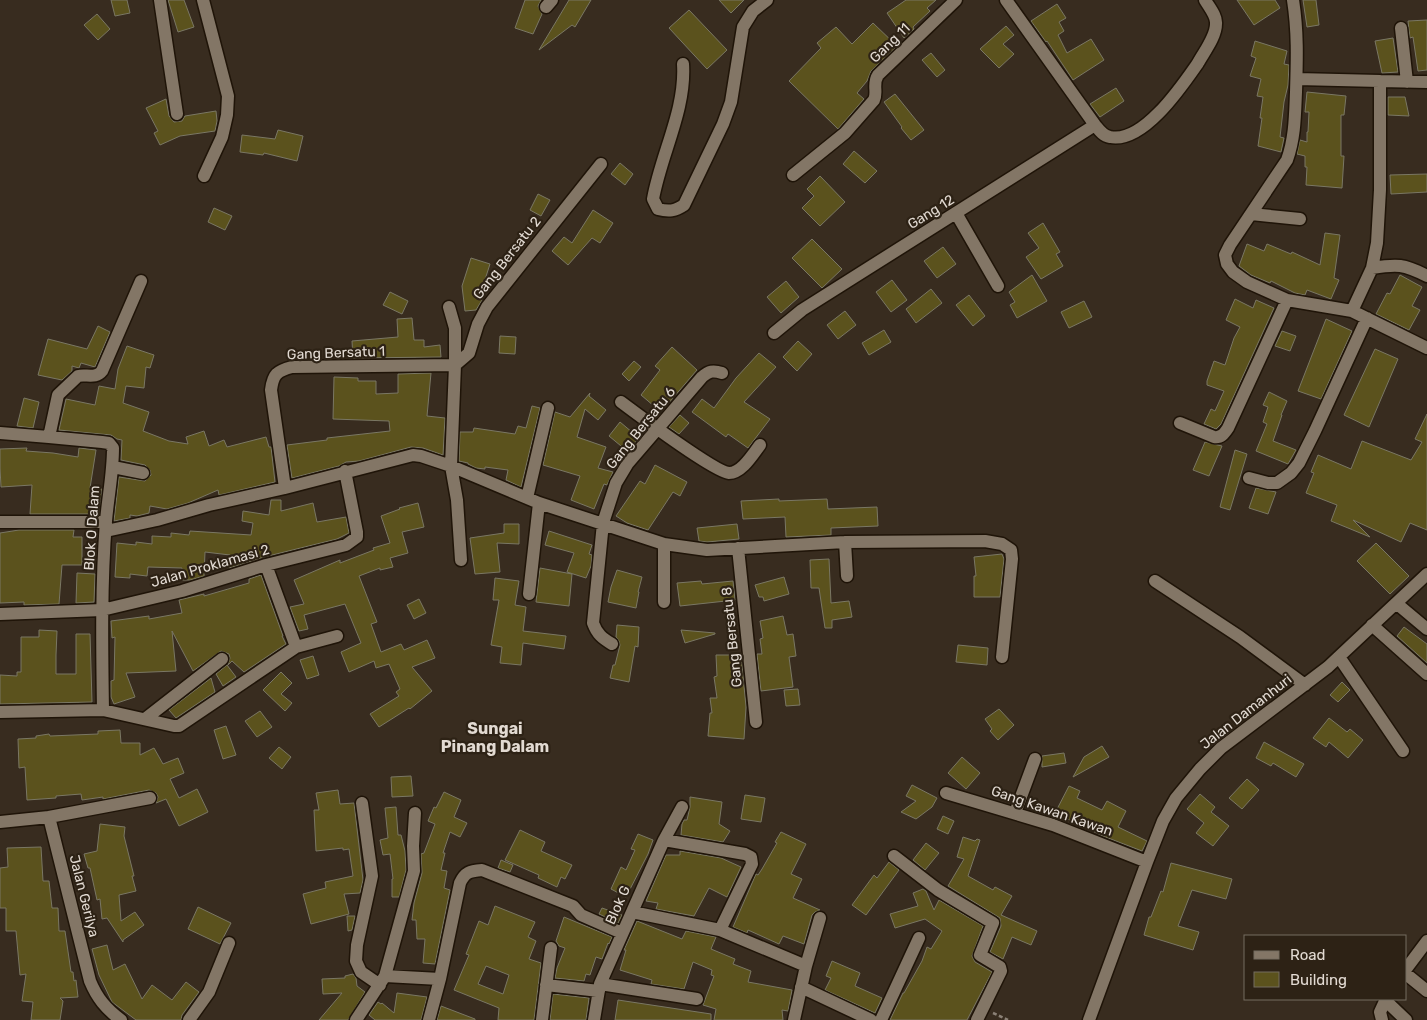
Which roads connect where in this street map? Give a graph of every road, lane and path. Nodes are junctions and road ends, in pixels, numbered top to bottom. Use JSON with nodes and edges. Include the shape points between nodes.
{"nodes":[{"id":1,"x":160,"y":0,"type":"edge"},
{"id":2,"x":203,"y":0,"type":"edge"},
{"id":3,"x":767,"y":0,"type":"edge"},
{"id":4,"x":956,"y":0,"type":"edge"},
{"id":5,"x":1006,"y":0,"type":"edge"},
{"id":6,"x":1205,"y":0,"type":"edge"},
{"id":7,"x":1293,"y":0,"type":"edge"},
{"id":8,"x":1401,"y":28,"type":"dead end"},
{"id":9,"x":684,"y":64,"type":"dead end"},
{"id":10,"x":1297,"y":79,"type":"junction"},
{"id":11,"x":1380,"y":81,"type":"junction"},
{"id":12,"x":1407,"y":82,"type":"junction"},
{"id":13,"x":1427,"y":82,"type":"edge"},
{"id":14,"x":177,"y":114,"type":"dead end"},
{"id":15,"x":1092,"y":120,"type":"junction"},
{"id":16,"x":601,"y":164,"type":"dead end"},
{"id":17,"x":793,"y":175,"type":"dead end"},
{"id":18,"x":204,"y":176,"type":"dead end"},
{"id":19,"x":956,"y":213,"type":"junction"},
{"id":20,"x":1251,"y":214,"type":"junction"},
{"id":21,"x":1300,"y":219,"type":"dead end"},
{"id":22,"x":1372,"y":268,"type":"junction"},
{"id":23,"x":1427,"y":276,"type":"edge"},
{"id":24,"x":141,"y":281,"type":"dead end"},
{"id":25,"x":998,"y":286,"type":"dead end"},
{"id":26,"x":1287,"y":300,"type":"junction"},
{"id":27,"x":449,"y":308,"type":"dead end"},
{"id":28,"x":1352,"y":311,"type":"junction"},
{"id":29,"x":1367,"y":318,"type":"junction"},
{"id":30,"x":774,"y":333,"type":"dead end"},
{"id":31,"x":1427,"y":348,"type":"edge"},
{"id":32,"x":455,"y":365,"type":"junction"},
{"id":33,"x":722,"y":373,"type":"dead end"},
{"id":34,"x":621,"y":402,"type":"dead end"},
{"id":35,"x":548,"y":408,"type":"dead end"},
{"id":36,"x":1180,"y":423,"type":"dead end"},
{"id":37,"x":657,"y":428,"type":"junction"},
{"id":38,"x":0,"y":433,"type":"edge"},
{"id":39,"x":49,"y":437,"type":"junction"},
{"id":40,"x":760,"y":445,"type":"dead end"},
{"id":41,"x":113,"y":466,"type":"junction"},
{"id":42,"x":451,"y":466,"type":"junction"},
{"id":43,"x":346,"y":471,"type":"junction"},
{"id":44,"x":143,"y":473,"type":"dead end"},
{"id":45,"x":1249,"y":478,"type":"dead end"},
{"id":46,"x":285,"y":488,"type":"junction"},
{"id":47,"x":527,"y":498,"type":"junction"},
{"id":48,"x":539,"y":503,"type":"junction"},
{"id":49,"x":0,"y":522,"type":"edge"},
{"id":50,"x":603,"y":523,"type":"junction"},
{"id":51,"x":106,"y":527,"type":"junction"},
{"id":52,"x":844,"y":542,"type":"junction"},
{"id":53,"x":664,"y":544,"type":"junction"},
{"id":54,"x":738,"y":548,"type":"junction"},
{"id":55,"x":460,"y":560,"type":"dead end"},
{"id":56,"x":266,"y":565,"type":"junction"},
{"id":57,"x":1427,"y":574,"type":"edge"},
{"id":58,"x":847,"y":576,"type":"dead end"},
{"id":59,"x":1155,"y":581,"type":"dead end"},
{"id":60,"x":529,"y":594,"type":"dead end"},
{"id":61,"x":664,"y":602,"type":"dead end"},
{"id":62,"x":1396,"y":603,"type":"junction"},
{"id":63,"x":102,"y":610,"type":"junction"},
{"id":64,"x":0,"y":614,"type":"edge"},
{"id":65,"x":1372,"y":625,"type":"junction"},
{"id":66,"x":1427,"y":629,"type":"edge"},
{"id":67,"x":336,"y":636,"type":"dead end"},
{"id":68,"x":612,"y":644,"type":"dead end"},
{"id":69,"x":296,"y":647,"type":"junction"},
{"id":70,"x":1002,"y":657,"type":"dead end"},
{"id":71,"x":1339,"y":657,"type":"junction"},
{"id":72,"x":222,"y":659,"type":"dead end"},
{"id":73,"x":1427,"y":674,"type":"edge"},
{"id":74,"x":1304,"y":684,"type":"junction"},
{"id":75,"x":103,"y":710,"type":"junction"},
{"id":76,"x":0,"y":712,"type":"edge"},
{"id":77,"x":145,"y":719,"type":"junction"},
{"id":78,"x":756,"y":722,"type":"dead end"},
{"id":79,"x":1403,"y":751,"type":"dead end"},
{"id":80,"x":1035,"y":759,"type":"dead end"},
{"id":81,"x":946,"y":793,"type":"dead end"},
{"id":82,"x":150,"y":798,"type":"dead end"},
{"id":83,"x":362,"y":802,"type":"dead end"},
{"id":84,"x":682,"y":807,"type":"dead end"},
{"id":85,"x":1015,"y":812,"type":"junction"},
{"id":86,"x":415,"y":813,"type":"dead end"},
{"id":87,"x":49,"y":817,"type":"junction"},
{"id":88,"x":0,"y":822,"type":"edge"},
{"id":89,"x":664,"y":840,"type":"junction"},
{"id":90,"x":894,"y":856,"type":"dead end"},
{"id":91,"x":1146,"y":862,"type":"junction"},
{"id":92,"x":632,"y":912,"type":"junction"},
{"id":93,"x":820,"y":918,"type":"dead end"},
{"id":94,"x":720,"y":930,"type":"junction"},
{"id":95,"x":622,"y":933,"type":"junction"},
{"id":96,"x":920,"y":938,"type":"dead end"},
{"id":97,"x":1427,"y":941,"type":"edge"},
{"id":98,"x":228,"y":943,"type":"dead end"},
{"id":99,"x":551,"y":948,"type":"dead end"},
{"id":100,"x":806,"y":966,"type":"junction"},
{"id":101,"x":1407,"y":968,"type":"edge"},
{"id":102,"x":1407,"y":975,"type":"edge"},
{"id":103,"x":440,"y":979,"type":"junction"},
{"id":104,"x":383,"y":980,"type":"junction"},
{"id":105,"x":546,"y":985,"type":"junction"},
{"id":106,"x":801,"y":987,"type":"junction"},
{"id":107,"x":599,"y":988,"type":"junction"},
{"id":108,"x":1427,"y":991,"type":"edge"},
{"id":109,"x":697,"y":999,"type":"dead end"},
{"id":110,"x":1385,"y":1000,"type":"edge"},
{"id":111,"x":1386,"y":1000,"type":"edge"},
{"id":112,"x":120,"y":1020,"type":"edge"},
{"id":113,"x":189,"y":1020,"type":"edge"},
{"id":114,"x":356,"y":1020,"type":"edge"},
{"id":115,"x":429,"y":1020,"type":"edge"},
{"id":116,"x":542,"y":1020,"type":"edge"},
{"id":117,"x":594,"y":1020,"type":"edge"},
{"id":118,"x":794,"y":1020,"type":"edge"},
{"id":119,"x":871,"y":1020,"type":"edge"},
{"id":120,"x":881,"y":1020,"type":"edge"},
{"id":121,"x":976,"y":1020,"type":"edge"},
{"id":122,"x":1089,"y":1020,"type":"edge"},
{"id":123,"x":1382,"y":1020,"type":"edge"},
{"id":124,"x":1406,"y":1020,"type":"edge"}],
"edges":[{"from":1,"to":14,"type":"street"},
{"from":2,"to":18,"type":"street","via":[[228,96],[222,137]]},
{"from":3,"to":9,"type":"street","via":[[753,11],[743,27],[731,102],[719,133],[684,205],[667,212],[658,209],[653,199],[680,103]]},
{"from":4,"to":17,"type":"street","name":"Gang 11","via":[[878,75],[874,83],[876,97],[845,132]]},
{"from":5,"to":15,"type":"street"},
{"from":6,"to":15,"type":"street","via":[[1216,21],[1215,29],[1206,49],[1169,102],[1150,121],[1124,137],[1102,134]]},
{"from":7,"to":10,"type":"street","via":[[1298,42]]},
{"from":8,"to":12,"type":"street"},
{"from":10,"to":11,"type":"street"},
{"from":10,"to":20,"type":"street","via":[[1292,148]]},
{"from":11,"to":12,"type":"street"},
{"from":11,"to":22,"type":"street","via":[[1380,190]]},
{"from":12,"to":13,"type":"street"},
{"from":15,"to":19,"type":"street","name":"Gang 12"},
{"from":16,"to":32,"type":"street","name":"Gang Bersatu 2","via":[[487,307],[469,354]]},
{"from":19,"to":25,"type":"street"},
{"from":19,"to":30,"type":"street","name":"Gang 12","via":[[802,310]]},
{"from":20,"to":21,"type":"street"},
{"from":20,"to":26,"type":"street","via":[[1230,245],[1227,264],[1247,282]]},
{"from":22,"to":23,"type":"street","via":[[1402,265]]},
{"from":22,"to":28,"type":"street"},
{"from":24,"to":39,"type":"street","via":[[100,374],[78,376],[58,395]]},
{"from":26,"to":28,"type":"street"},
{"from":26,"to":36,"type":"street","via":[[1223,435],[1214,437]]},
{"from":27,"to":32,"type":"street","via":[[455,328]]},
{"from":28,"to":29,"type":"street"},
{"from":29,"to":31,"type":"street"},
{"from":29,"to":45,"type":"street","via":[[1299,463],[1277,483]]},
{"from":32,"to":42,"type":"street"},
{"from":32,"to":46,"type":"street","name":"Gang Bersatu 1","via":[[292,367],[280,370],[272,379],[271,390]]},
{"from":33,"to":37,"type":"street","name":"Gang Bersatu 6","via":[[708,372]]},
{"from":34,"to":37,"type":"street"},
{"from":35,"to":47,"type":"street"},
{"from":37,"to":40,"type":"street","via":[[728,473],[742,466]]},
{"from":37,"to":50,"type":"street","name":"Gang Bersatu 6","via":[[621,473]]},
{"from":38,"to":39,"type":"street"},
{"from":39,"to":41,"type":"street","name":"Blok O Dalam","via":[[109,443],[113,448]]},
{"from":41,"to":44,"type":"street"},
{"from":41,"to":51,"type":"street","name":"Blok O Dalam"},
{"from":42,"to":43,"type":"street","via":[[413,455]]},
{"from":42,"to":47,"type":"street"},
{"from":42,"to":55,"type":"street","via":[[457,500]]},
{"from":43,"to":46,"type":"street"},
{"from":43,"to":56,"type":"street","name":"Jalan Proklamasi 2","via":[[357,525],[357,537],[353,542]]},
{"from":46,"to":51,"type":"street"},
{"from":47,"to":48,"type":"street"},
{"from":48,"to":50,"type":"street"},
{"from":48,"to":60,"type":"street"},
{"from":49,"to":51,"type":"street"},
{"from":50,"to":53,"type":"street"},
{"from":50,"to":68,"type":"street","name":"Gang Bersatu 6","via":[[593,623],[596,632]]},
{"from":51,"to":63,"type":"street","name":"Blok O Dalam"},
{"from":52,"to":54,"type":"street"},
{"from":52,"to":58,"type":"street"},
{"from":52,"to":70,"type":"street","via":[[984,540],[1002,544],[1010,550],[1012,559]]},
{"from":53,"to":54,"type":"street","via":[[707,550]]},
{"from":53,"to":61,"type":"street"},
{"from":54,"to":78,"type":"street","name":"Gang Bersatu 8"},
{"from":56,"to":63,"type":"street","name":"Jalan Proklamasi 2","via":[[182,591]]},
{"from":56,"to":69,"type":"street"},
{"from":57,"to":62,"type":"street","name":"Jalan Damanhuri"},
{"from":59,"to":74,"type":"street"},
{"from":62,"to":65,"type":"street","name":"Jalan Damanhuri"},
{"from":62,"to":66,"type":"street"},
{"from":63,"to":64,"type":"street","name":"Jalan Proklamasi 2"},
{"from":63,"to":75,"type":"street","name":"Blok O Dalam"},
{"from":65,"to":71,"type":"street","name":"Jalan Damanhuri"},
{"from":65,"to":73,"type":"street"},
{"from":67,"to":69,"type":"street"},
{"from":69,"to":77,"type":"street","via":[[183,724],[174,726]]},
{"from":71,"to":74,"type":"street","name":"Jalan Damanhuri"},
{"from":71,"to":79,"type":"street"},
{"from":72,"to":77,"type":"street"},
{"from":74,"to":91,"type":"street","name":"Jalan Damanhuri","via":[[1221,748],[1200,769],[1176,798]]},
{"from":75,"to":76,"type":"street"},
{"from":75,"to":77,"type":"street"},
{"from":80,"to":85,"type":"street"},
{"from":81,"to":85,"type":"street","name":"Gang Kawan Kawan"},
{"from":82,"to":87,"type":"street"},
{"from":83,"to":104,"type":"street","via":[[372,876],[356,960],[361,972]]},
{"from":84,"to":89,"type":"street","name":"Blok G"},
{"from":85,"to":91,"type":"street","name":"Gang Kawan Kawan"},
{"from":86,"to":104,"type":"street","via":[[414,871]]},
{"from":87,"to":88,"type":"street"},
{"from":87,"to":112,"type":"street","name":"Jalan Gerilya","via":[[90,981],[97,998]]},
{"from":89,"to":92,"type":"street","name":"Blok G"},
{"from":89,"to":94,"type":"street","via":[[751,857],[752,864]]},
{"from":90,"to":121,"type":"street","via":[[938,890],[993,923],[980,955],[1002,971]]},
{"from":91,"to":122,"type":"street","name":"Jalan Damanhuri"},
{"from":92,"to":94,"type":"street"},
{"from":92,"to":95,"type":"street","name":"Blok G"},
{"from":93,"to":100,"type":"street"},
{"from":94,"to":100,"type":"street"},
{"from":95,"to":103,"type":"street","via":[[581,915],[573,906],[482,870],[471,870],[460,883]]},
{"from":95,"to":107,"type":"street","name":"Blok G"},
{"from":96,"to":120,"type":"street"},
{"from":97,"to":101,"type":"street"},
{"from":98,"to":113,"type":"street","via":[[209,992]]},
{"from":99,"to":105,"type":"street"},
{"from":100,"to":106,"type":"street"},
{"from":102,"to":108,"type":"street"},
{"from":103,"to":104,"type":"street"},
{"from":103,"to":115,"type":"street"},
{"from":104,"to":114,"type":"street"},
{"from":105,"to":107,"type":"street"},
{"from":105,"to":116,"type":"street"},
{"from":106,"to":118,"type":"street"},
{"from":106,"to":119,"type":"street"},
{"from":107,"to":109,"type":"street"},
{"from":107,"to":117,"type":"street","name":"Blok G"},
{"from":110,"to":123,"type":"street","via":[[1380,1012]]},
{"from":111,"to":124,"type":"street"}]}
